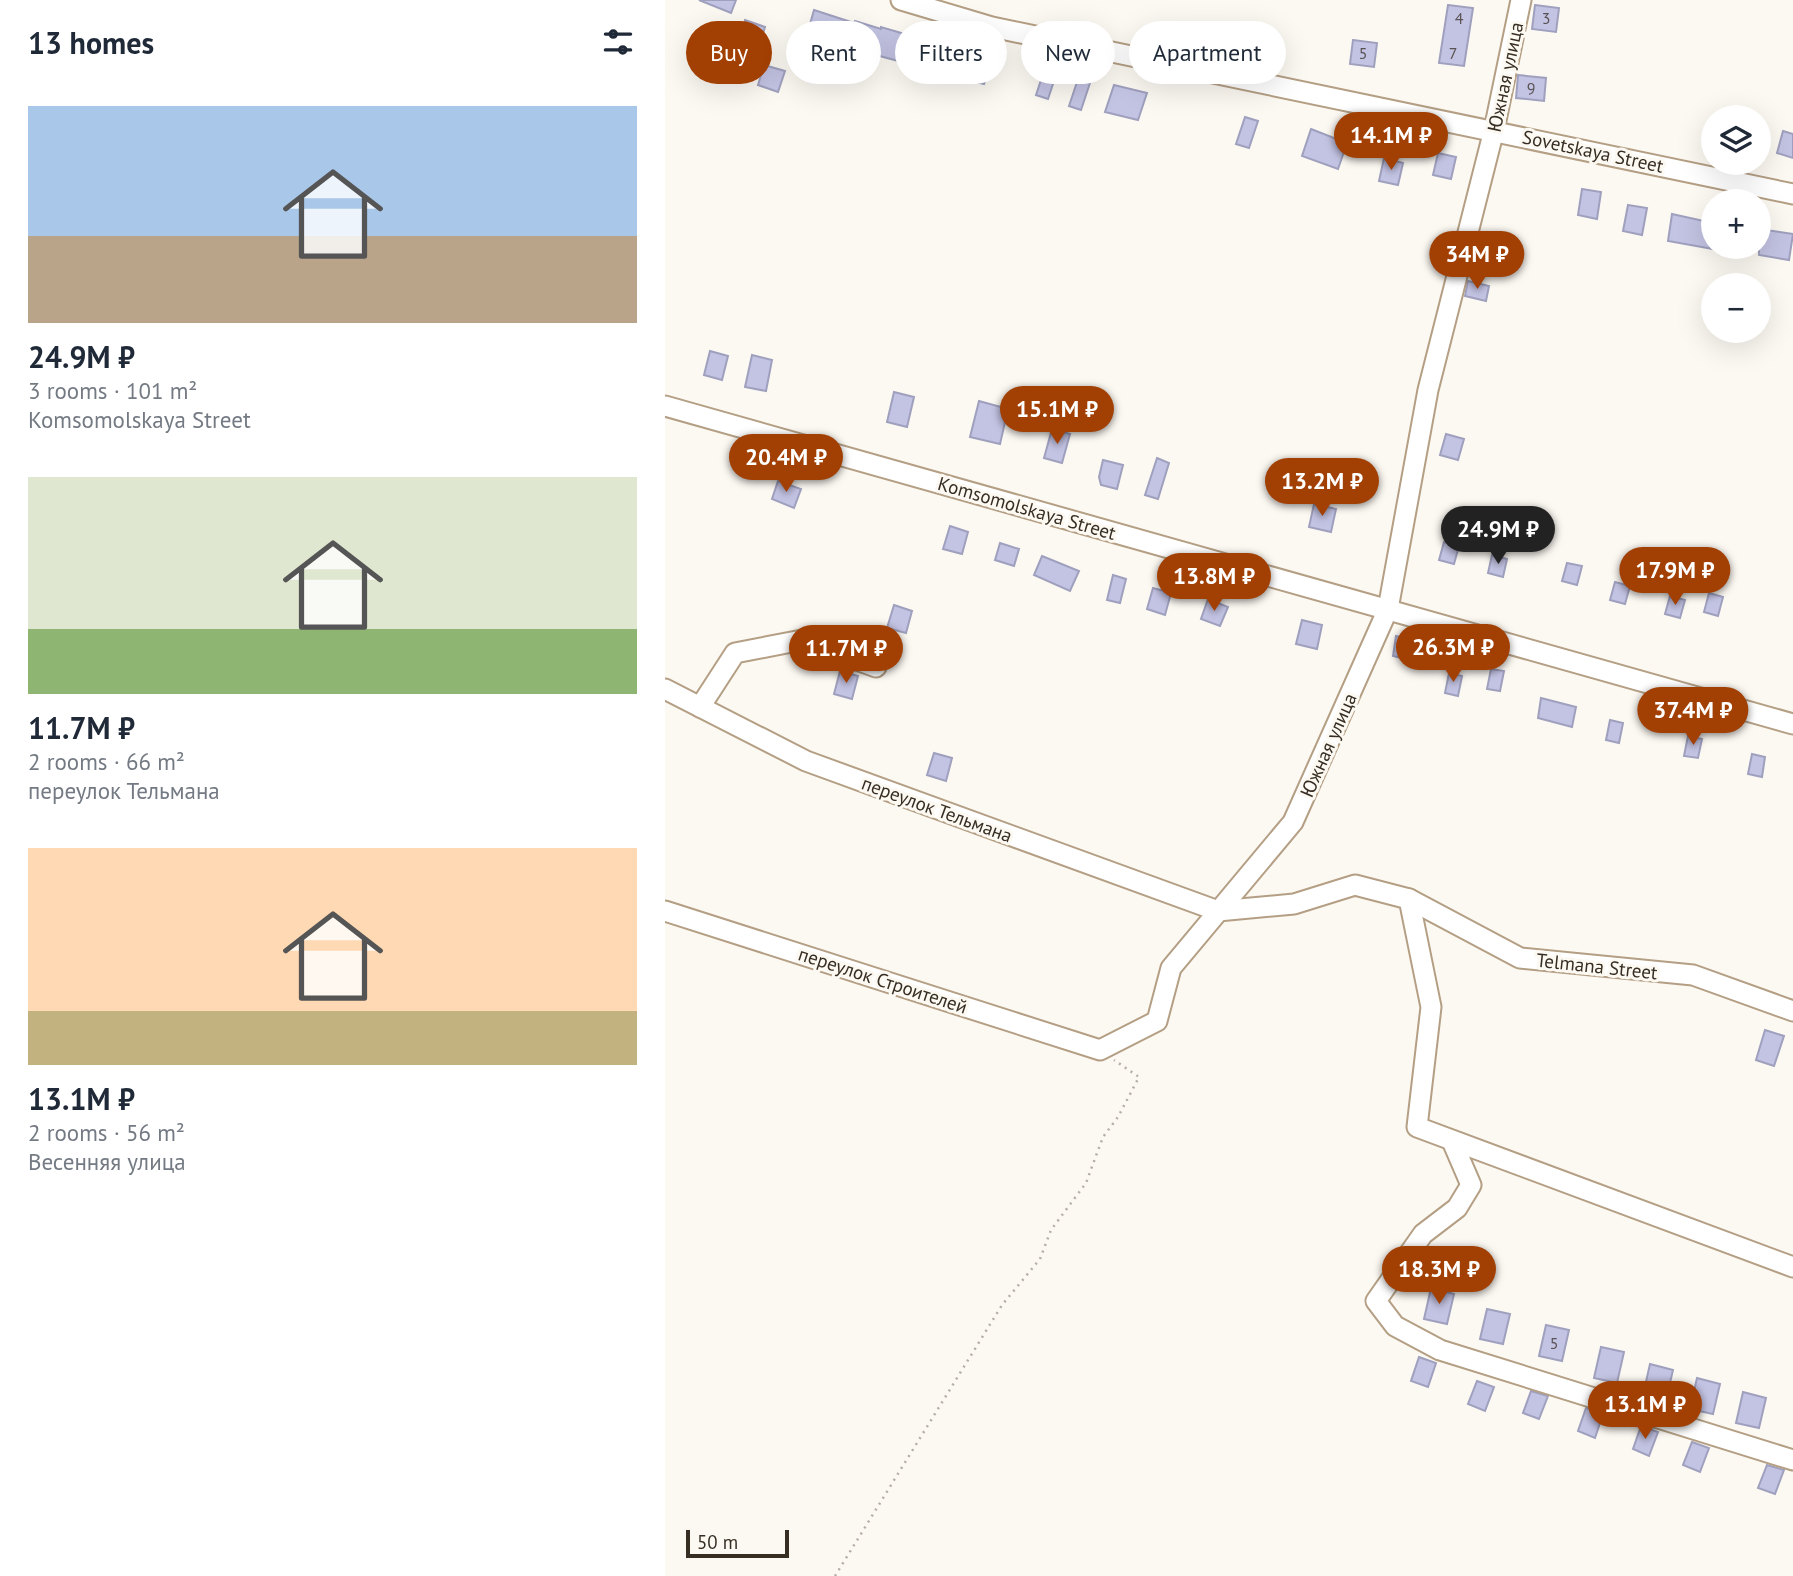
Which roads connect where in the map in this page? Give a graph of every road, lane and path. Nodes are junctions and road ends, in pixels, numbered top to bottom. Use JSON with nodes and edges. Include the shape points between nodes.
{"nodes":[{"id":1,"x":901,"y":0,"type":"edge"},
{"id":2,"x":1521,"y":0,"type":"edge"},
{"id":3,"x":1494,"y":130,"type":"junction"},
{"id":4,"x":1793,"y":194,"type":"edge"},
{"id":5,"x":665,"y":406,"type":"edge"},
{"id":6,"x":1388,"y":609,"type":"junction"},
{"id":7,"x":876,"y":667,"type":"dead end"},
{"id":8,"x":665,"y":689,"type":"edge"},
{"id":9,"x":700,"y":707,"type":"junction"},
{"id":10,"x":1793,"y":724,"type":"edge"},
{"id":11,"x":1409,"y":900,"type":"junction"},
{"id":12,"x":665,"y":911,"type":"edge"},
{"id":13,"x":1218,"y":911,"type":"junction"},
{"id":14,"x":1793,"y":1011,"type":"edge"},
{"id":15,"x":1100,"y":1050,"type":"junction"},
{"id":16,"x":1452,"y":1141,"type":"junction"},
{"id":17,"x":1793,"y":1267,"type":"edge"},
{"id":18,"x":1793,"y":1460,"type":"edge"},
{"id":19,"x":835,"y":1576,"type":"edge"}],
"edges":[{"from":1,"to":3,"type":"street","name":"Sovetskaya Street","via":[[992,27]]},
{"from":2,"to":3,"type":"street","name":"Южная улица"},
{"from":3,"to":4,"type":"street","name":"Sovetskaya Street"},
{"from":3,"to":6,"type":"street","name":"Южная улица","via":[[1428,390]]},
{"from":5,"to":6,"type":"street","name":"Komsomolskaya Street"},
{"from":6,"to":10,"type":"street","name":"Komsomolskaya Street"},
{"from":6,"to":13,"type":"street","name":"Южная улица","via":[[1293,822]]},
{"from":7,"to":9,"type":"street","via":[[802,640],[735,653]]},
{"from":8,"to":9,"type":"street","name":"переулок Тельмана"},
{"from":9,"to":13,"type":"street","name":"переулок Тельмана","via":[[806,761]]},
{"from":11,"to":13,"type":"street","name":"Telmana Street","via":[[1355,885],[1294,904]]},
{"from":11,"to":14,"type":"street","name":"Telmana Street","via":[[1520,958],[1693,975]]},
{"from":11,"to":16,"type":"street","via":[[1431,1007],[1417,1127]]},
{"from":12,"to":15,"type":"street","name":"переулок Строителей"},
{"from":13,"to":15,"type":"street","name":"Южная улица","via":[[1171,968],[1157,1021]]},
{"from":15,"to":19,"type":"path","via":[[1139,1077],[1103,1137],[1086,1183],[1051,1230],[1040,1259],[1002,1305]]},
{"from":16,"to":17,"type":"street"},
{"from":16,"to":18,"type":"street","via":[[1471,1185],[1457,1208],[1423,1234],[1376,1301],[1395,1326],[1440,1350]]}]}
